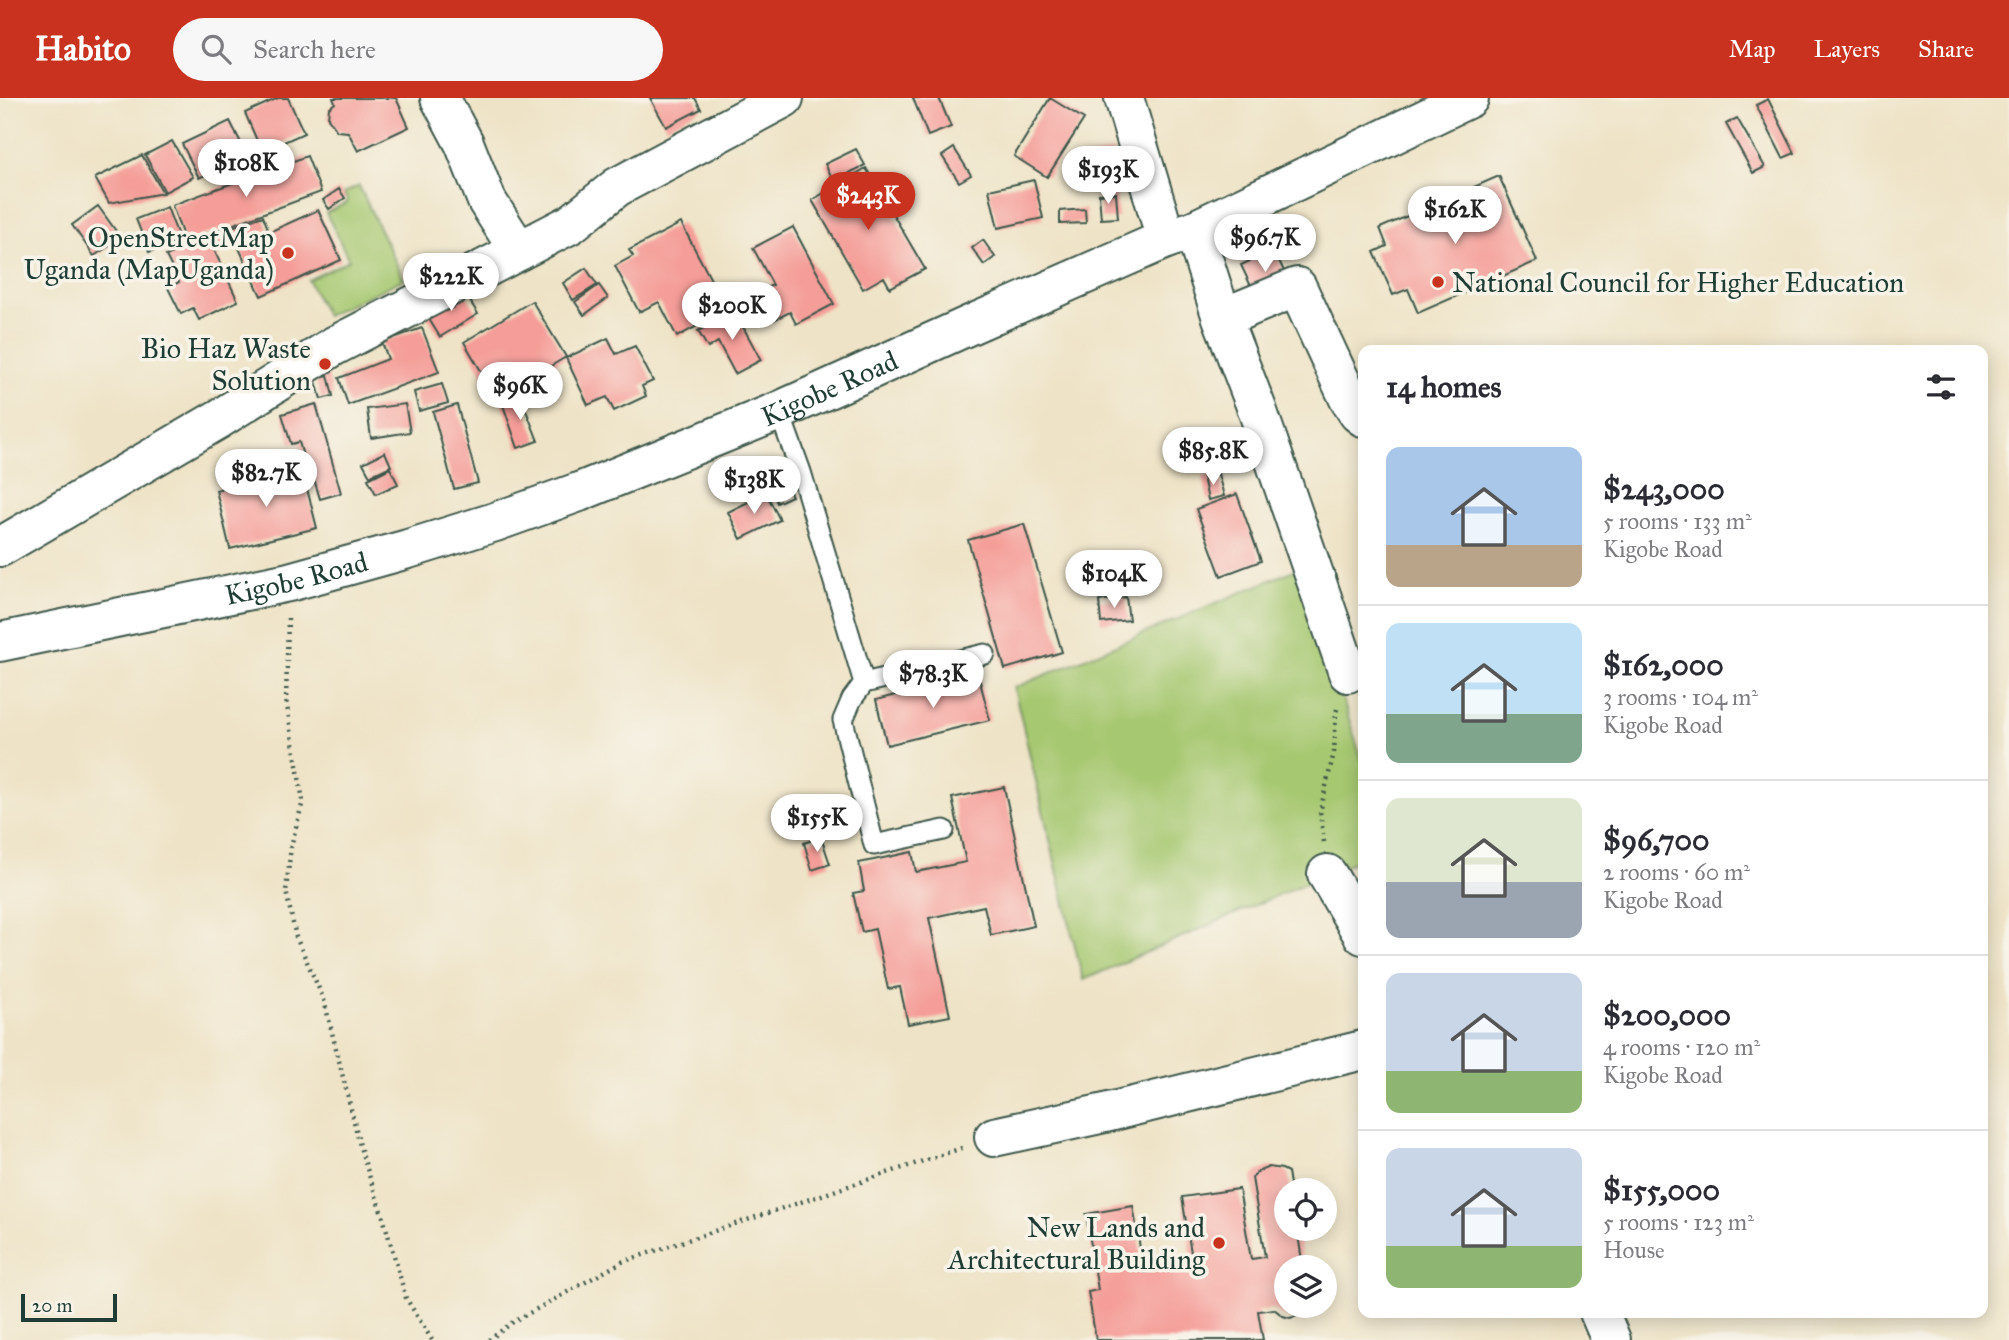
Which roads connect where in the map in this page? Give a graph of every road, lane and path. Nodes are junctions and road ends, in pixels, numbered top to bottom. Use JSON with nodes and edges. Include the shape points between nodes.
{"nodes":[{"id":1,"x":440,"y":98,"type":"edge"},
{"id":2,"x":785,"y":98,"type":"edge"},
{"id":3,"x":1124,"y":98,"type":"edge"},
{"id":4,"x":1469,"y":98,"type":"edge"},
{"id":5,"x":1180,"y":235,"type":"junction"},
{"id":6,"x":519,"y":251,"type":"junction"},
{"id":7,"x":1222,"y":318,"type":"junction"},
{"id":8,"x":779,"y":411,"type":"junction"},
{"id":9,"x":1358,"y":413,"type":"edge"},
{"id":10,"x":0,"y":547,"type":"edge"},
{"id":11,"x":289,"y":582,"type":"junction"},
{"id":12,"x":0,"y":642,"type":"edge"},
{"id":13,"x":985,"y":654,"type":"dead end"},
{"id":14,"x":1348,"y":673,"type":"joint"},
{"id":15,"x":864,"y":683,"type":"junction"},
{"id":16,"x":944,"y":830,"type":"dead end"},
{"id":17,"x":1327,"y":874,"type":"joint"},
{"id":18,"x":1358,"y":927,"type":"edge"},
{"id":19,"x":1358,"y":1051,"type":"edge"},
{"id":20,"x":994,"y":1137,"type":"joint"},
{"id":21,"x":1602,"y":1318,"type":"edge"},
{"id":22,"x":432,"y":1340,"type":"edge"},
{"id":23,"x":489,"y":1340,"type":"edge"},
{"id":24,"x":1611,"y":1340,"type":"edge"}],
"edges":[{"from":1,"to":6,"type":"street","via":[[487,201]]},
{"from":2,"to":6,"type":"street","via":[[617,187],[571,224]]},
{"from":3,"to":5,"type":"street"},
{"from":4,"to":5,"type":"street","name":"Kigobe Road"},
{"from":5,"to":7,"type":"street"},
{"from":5,"to":8,"type":"street","name":"Kigobe Road"},
{"from":6,"to":10,"type":"street","via":[[334,346]]},
{"from":7,"to":9,"type":"street","via":[[1297,287]]},
{"from":7,"to":14,"type":"street"},
{"from":8,"to":11,"type":"street","name":"Kigobe Road","via":[[579,492],[408,550]]},
{"from":8,"to":15,"type":"lane"},
{"from":11,"to":12,"type":"street","name":"Kigobe Road"},
{"from":11,"to":22,"type":"path","via":[[286,700],[303,801],[286,891],[296,937],[324,1000],[362,1154],[406,1298]]},
{"from":13,"to":15,"type":"lane"},
{"from":14,"to":17,"type":"path","via":[[1336,713],[1334,752],[1320,812]]},
{"from":15,"to":16,"type":"lane","via":[[843,720],[874,845]]},
{"from":17,"to":18,"type":"street"},
{"from":19,"to":20,"type":"street"},
{"from":20,"to":23,"type":"path","via":[[622,1262]]},
{"from":21,"to":24,"type":"street"}]}
